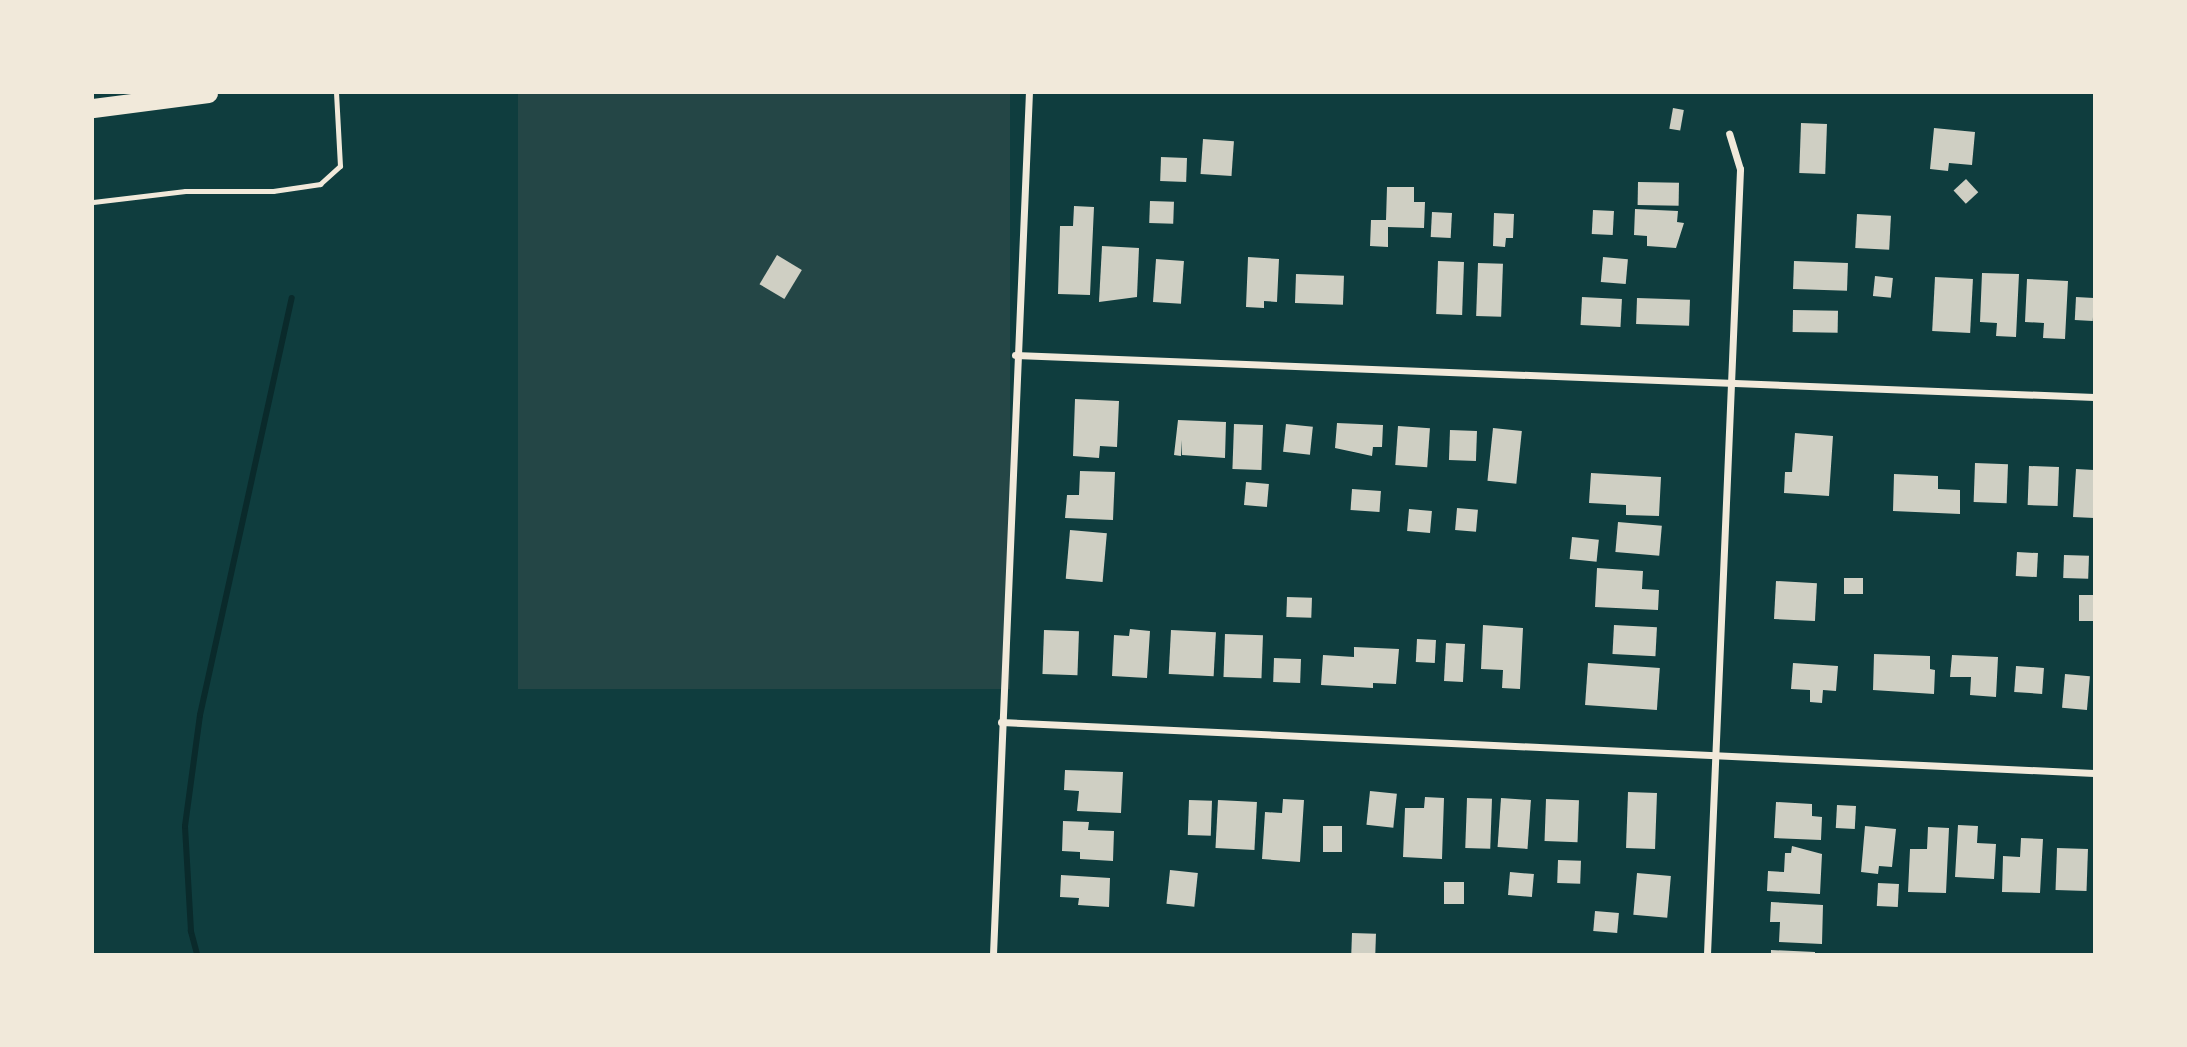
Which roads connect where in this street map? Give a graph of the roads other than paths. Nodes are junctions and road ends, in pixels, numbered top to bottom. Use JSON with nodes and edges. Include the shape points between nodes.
{"nodes":[{"id":1,"x":208,"y":93,"type":"edge"},
{"id":2,"x":336,"y":93,"type":"edge"},
{"id":3,"x":1029,"y":93,"type":"edge"},
{"id":4,"x":93,"y":108,"type":"edge"},
{"id":5,"x":1729,"y":134,"type":"dead end"},
{"id":6,"x":93,"y":202,"type":"edge"},
{"id":7,"x":1015,"y":355,"type":"junction"},
{"id":8,"x":1731,"y":383,"type":"junction"},
{"id":9,"x":2094,"y":397,"type":"edge"},
{"id":10,"x":1001,"y":722,"type":"junction"},
{"id":11,"x":1715,"y":756,"type":"junction"},
{"id":12,"x":2094,"y":773,"type":"edge"},
{"id":13,"x":993,"y":954,"type":"edge"},
{"id":14,"x":1707,"y":954,"type":"edge"}],
"edges":[{"from":1,"to":4,"type":"highway"},
{"from":2,"to":6,"type":"lane","via":[[340,166],[320,184],[273,191],[185,191]]},
{"from":3,"to":7,"type":"street"},
{"from":5,"to":8,"type":"street","via":[[1740,169]]},
{"from":7,"to":8,"type":"street"},
{"from":7,"to":10,"type":"street"},
{"from":8,"to":9,"type":"street"},
{"from":8,"to":11,"type":"street"},
{"from":10,"to":11,"type":"street"},
{"from":10,"to":13,"type":"street"},
{"from":11,"to":12,"type":"street"},
{"from":11,"to":14,"type":"street"}]}
